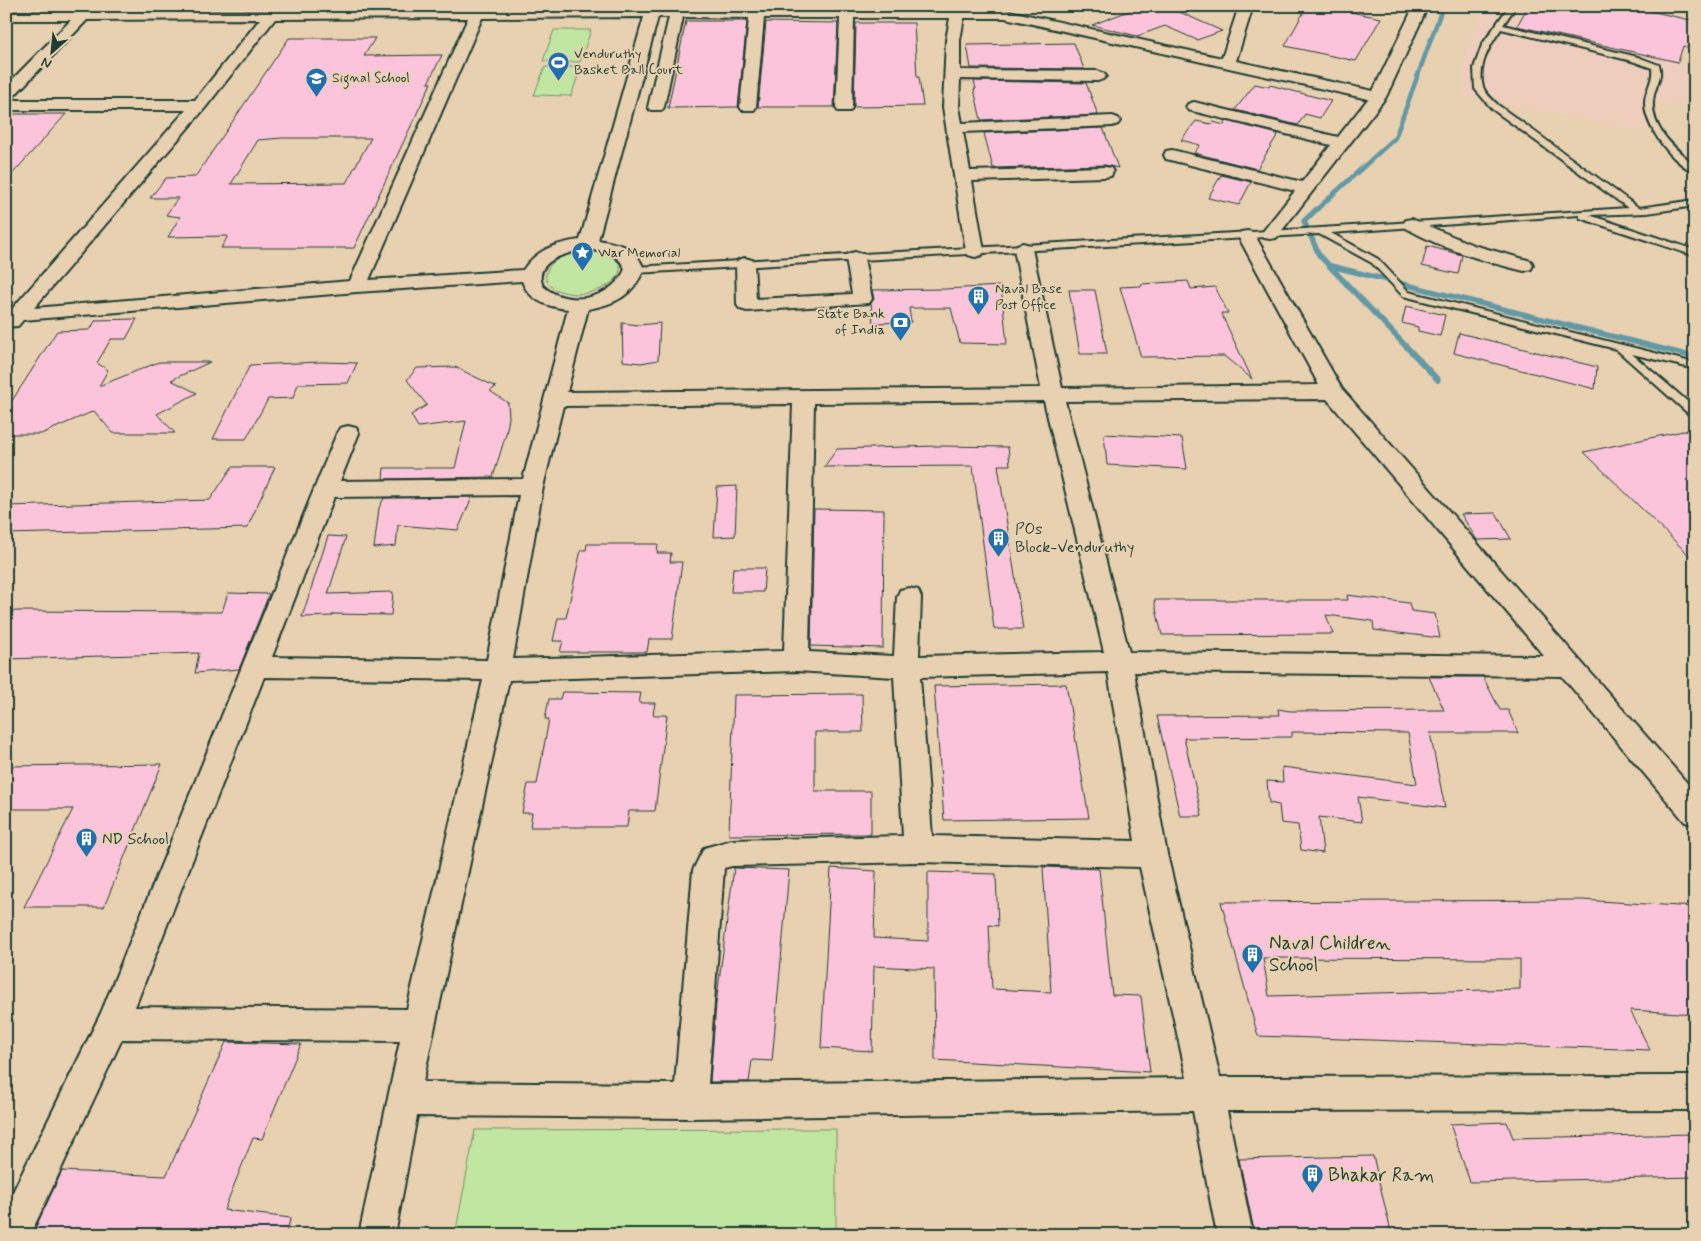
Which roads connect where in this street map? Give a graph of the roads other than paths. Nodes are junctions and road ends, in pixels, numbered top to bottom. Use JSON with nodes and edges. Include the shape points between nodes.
{"nodes":[{"id":1,"x":1246,"y":6,"type":"edge"},
{"id":2,"x":1421,"y":6,"type":"edge"},
{"id":3,"x":1513,"y":6,"type":"edge"},
{"id":4,"x":654,"y":9,"type":"edge"},
{"id":5,"x":275,"y":10,"type":"edge"},
{"id":6,"x":411,"y":10,"type":"edge"},
{"id":7,"x":846,"y":10,"type":"edge"},
{"id":8,"x":931,"y":10,"type":"edge"},
{"id":9,"x":961,"y":10,"type":"edge"},
{"id":10,"x":89,"y":11,"type":"edge"},
{"id":11,"x":477,"y":13,"type":"junction"},
{"id":12,"x":677,"y":13,"type":"junction"},
{"id":13,"x":757,"y":13,"type":"junction"},
{"id":14,"x":6,"y":16,"type":"edge"},
{"id":15,"x":1498,"y":26,"type":"junction"},
{"id":16,"x":1228,"y":63,"type":"junction"},
{"id":17,"x":952,"y":74,"type":"junction"},
{"id":18,"x":1098,"y":76,"type":"dead end"},
{"id":19,"x":13,"y":82,"type":"edge"},
{"id":20,"x":6,"y":96,"type":"edge"},
{"id":21,"x":1378,"y":96,"type":"junction"},
{"id":22,"x":199,"y":105,"type":"junction"},
{"id":23,"x":6,"y":106,"type":"edge"},
{"id":24,"x":656,"y":107,"type":"dead end"},
{"id":25,"x":748,"y":107,"type":"dead end"},
{"id":26,"x":1194,"y":107,"type":"dead end"},
{"id":27,"x":844,"y":108,"type":"dead end"},
{"id":28,"x":1112,"y":122,"type":"dead end"},
{"id":29,"x":955,"y":128,"type":"junction"},
{"id":30,"x":1342,"y":143,"type":"junction"},
{"id":31,"x":1172,"y":155,"type":"dead end"},
{"id":32,"x":1695,"y":170,"type":"edge"},
{"id":33,"x":1104,"y":172,"type":"dead end"},
{"id":34,"x":963,"y":176,"type":"junction"},
{"id":35,"x":1305,"y":188,"type":"junction"},
{"id":36,"x":1695,"y":203,"type":"edge"},
{"id":37,"x":1636,"y":210,"type":"junction"},
{"id":38,"x":1573,"y":212,"type":"junction"},
{"id":39,"x":1412,"y":224,"type":"junction"},
{"id":40,"x":1318,"y":231,"type":"junction"},
{"id":41,"x":1270,"y":234,"type":"junction"},
{"id":42,"x":1247,"y":236,"type":"junction"},
{"id":43,"x":588,"y":244,"type":"junction"},
{"id":44,"x":1023,"y":249,"type":"junction"},
{"id":45,"x":975,"y":251,"type":"junction"},
{"id":46,"x":1695,"y":253,"type":"edge"},
{"id":47,"x":856,"y":258,"type":"junction"},
{"id":48,"x":744,"y":264,"type":"junction"},
{"id":49,"x":1524,"y":265,"type":"dead end"},
{"id":50,"x":635,"y":270,"type":"junction"},
{"id":51,"x":530,"y":275,"type":"junction"},
{"id":52,"x":357,"y":286,"type":"junction"},
{"id":53,"x":579,"y":304,"type":"junction"},
{"id":54,"x":9,"y":320,"type":"edge"},
{"id":55,"x":1617,"y":346,"type":"junction"},
{"id":56,"x":1695,"y":366,"type":"edge"},
{"id":57,"x":1333,"y":392,"type":"junction"},
{"id":58,"x":1054,"y":394,"type":"junction"},
{"id":59,"x":804,"y":396,"type":"junction"},
{"id":60,"x":556,"y":399,"type":"junction"},
{"id":61,"x":1695,"y":414,"type":"edge"},
{"id":62,"x":348,"y":433,"type":"dead end"},
{"id":63,"x":532,"y":488,"type":"junction"},
{"id":64,"x":326,"y":489,"type":"junction"},
{"id":65,"x":909,"y":597,"type":"dead end"},
{"id":66,"x":796,"y":661,"type":"junction"},
{"id":67,"x":1120,"y":662,"type":"junction"},
{"id":68,"x":1568,"y":666,"type":"junction"},
{"id":69,"x":255,"y":667,"type":"junction"},
{"id":70,"x":906,"y":667,"type":"junction"},
{"id":71,"x":498,"y":670,"type":"junction"},
{"id":72,"x":1695,"y":813,"type":"edge"},
{"id":73,"x":918,"y":849,"type":"junction"},
{"id":74,"x":1152,"y":854,"type":"junction"},
{"id":75,"x":113,"y":1023,"type":"junction"},
{"id":76,"x":420,"y":1025,"type":"junction"},
{"id":77,"x":1695,"y":1093,"type":"edge"},
{"id":78,"x":1207,"y":1094,"type":"junction"},
{"id":79,"x":403,"y":1099,"type":"junction"},
{"id":80,"x":690,"y":1101,"type":"junction"},
{"id":81,"x":11,"y":1235,"type":"edge"},
{"id":82,"x":377,"y":1235,"type":"edge"},
{"id":83,"x":1235,"y":1235,"type":"edge"}],
"edges":[{"from":1,"to":16,"type":"street"},
{"from":2,"to":21,"type":"street"},
{"from":3,"to":15,"type":"lane"},
{"from":4,"to":11,"type":"street"},
{"from":4,"to":12,"type":"street"},
{"from":4,"to":43,"type":"street"},
{"from":5,"to":6,"type":"street"},
{"from":5,"to":10,"type":"street"},
{"from":5,"to":22,"type":"street"},
{"from":6,"to":11,"type":"street"},
{"from":7,"to":8,"type":"street"},
{"from":7,"to":13,"type":"street"},
{"from":7,"to":27,"type":"street"},
{"from":8,"to":9,"type":"street"},
{"from":9,"to":16,"type":"street","via":[[1005,14]]},
{"from":9,"to":17,"type":"street","via":[[953,40]]},
{"from":10,"to":14,"type":"street"},
{"from":10,"to":19,"type":"street"},
{"from":11,"to":52,"type":"street"},
{"from":12,"to":13,"type":"street"},
{"from":12,"to":24,"type":"street"},
{"from":13,"to":25,"type":"street"},
{"from":15,"to":32,"type":"lane","via":[[1656,67],[1658,75],[1649,100],[1652,126],[1670,149]]},
{"from":15,"to":37,"type":"lane","via":[[1486,45],[1478,68],[1479,89],[1495,107]]},
{"from":16,"to":21,"type":"street"},
{"from":17,"to":18,"type":"street"},
{"from":17,"to":29,"type":"street","via":[[951,107]]},
{"from":19,"to":20,"type":"street"},
{"from":21,"to":30,"type":"street"},
{"from":22,"to":23,"type":"street"},
{"from":22,"to":54,"type":"street"},
{"from":26,"to":30,"type":"street"},
{"from":28,"to":29,"type":"street"},
{"from":29,"to":34,"type":"street"},
{"from":30,"to":35,"type":"street"},
{"from":31,"to":35,"type":"street"},
{"from":33,"to":34,"type":"street"},
{"from":34,"to":45,"type":"street"},
{"from":35,"to":41,"type":"street"},
{"from":36,"to":37,"type":"lane"},
{"from":37,"to":38,"type":"lane"},
{"from":38,"to":39,"type":"lane"},
{"from":38,"to":46,"type":"lane"},
{"from":39,"to":40,"type":"lane"},
{"from":39,"to":49,"type":"street","via":[[1462,248]]},
{"from":40,"to":41,"type":"lane"},
{"from":40,"to":55,"type":"lane","via":[[1375,261],[1406,294]]},
{"from":41,"to":42,"type":"lane"},
{"from":42,"to":44,"type":"lane"},
{"from":42,"to":57,"type":"street"},
{"from":43,"to":50,"type":"street","via":[[626,254],[633,261]]},
{"from":43,"to":51,"type":"street","via":[[556,251],[535,266]]},
{"from":44,"to":45,"type":"lane"},
{"from":44,"to":58,"type":"street"},
{"from":45,"to":47,"type":"lane"},
{"from":47,"to":48,"type":"lane"},
{"from":47,"to":48,"type":"street","via":[[862,299],[746,305]]},
{"from":48,"to":50,"type":"lane"},
{"from":50,"to":53,"type":"street","via":[[633,280],[612,296]]},
{"from":51,"to":52,"type":"street"},
{"from":51,"to":53,"type":"street","via":[[537,293],[562,303]]},
{"from":52,"to":54,"type":"street"},
{"from":53,"to":60,"type":"street"},
{"from":55,"to":56,"type":"lane"},
{"from":55,"to":61,"type":"lane"},
{"from":57,"to":58,"type":"street"},
{"from":57,"to":68,"type":"street"},
{"from":58,"to":59,"type":"street"},
{"from":58,"to":67,"type":"street"},
{"from":59,"to":60,"type":"street"},
{"from":59,"to":66,"type":"street"},
{"from":60,"to":63,"type":"street"},
{"from":62,"to":64,"type":"street"},
{"from":63,"to":64,"type":"street"},
{"from":63,"to":71,"type":"street"},
{"from":64,"to":69,"type":"street"},
{"from":65,"to":70,"type":"street"},
{"from":66,"to":70,"type":"street"},
{"from":66,"to":71,"type":"street"},
{"from":67,"to":68,"type":"street"},
{"from":67,"to":70,"type":"street"},
{"from":67,"to":74,"type":"street"},
{"from":68,"to":72,"type":"street"},
{"from":69,"to":71,"type":"street"},
{"from":69,"to":75,"type":"street"},
{"from":70,"to":73,"type":"street"},
{"from":71,"to":76,"type":"street"},
{"from":73,"to":74,"type":"street"},
{"from":73,"to":80,"type":"street","via":[[714,856],[708,870]]},
{"from":74,"to":78,"type":"street"},
{"from":75,"to":76,"type":"street"},
{"from":75,"to":81,"type":"street"},
{"from":76,"to":79,"type":"street"},
{"from":77,"to":78,"type":"street"},
{"from":78,"to":80,"type":"street"},
{"from":78,"to":83,"type":"street"},
{"from":79,"to":80,"type":"street"},
{"from":79,"to":82,"type":"street"}]}
